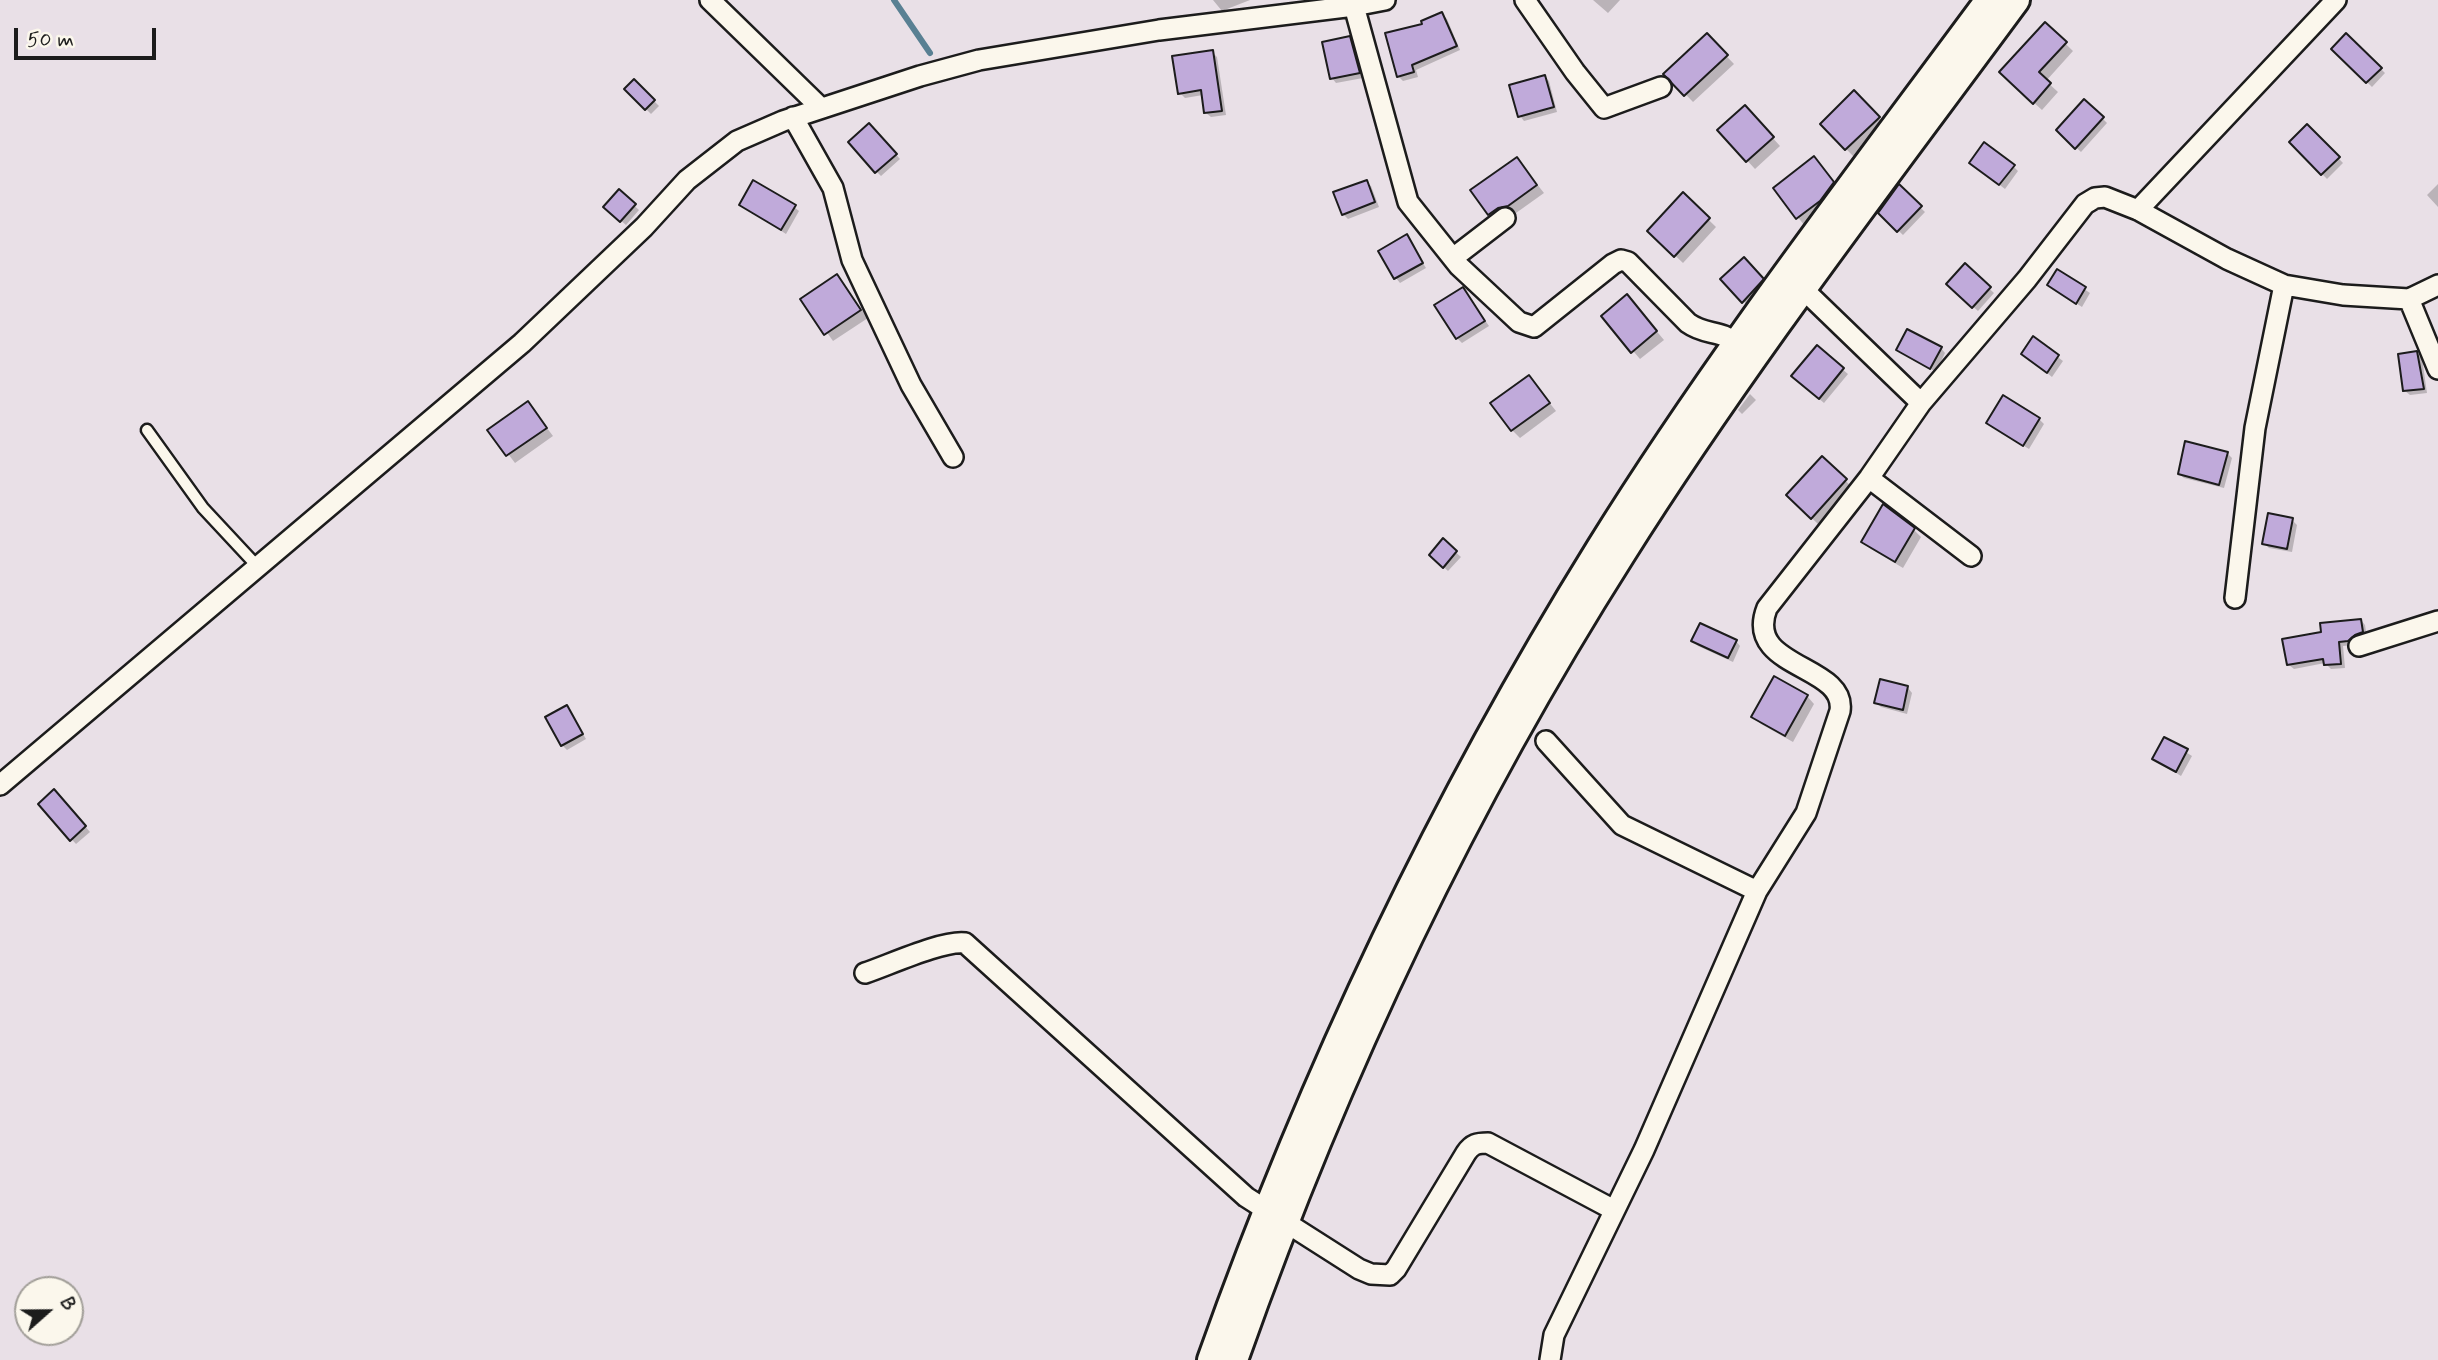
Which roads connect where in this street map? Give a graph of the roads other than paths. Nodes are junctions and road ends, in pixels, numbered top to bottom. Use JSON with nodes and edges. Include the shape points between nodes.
{"nodes":[{"id":1,"x":710,"y":0,"type":"edge"},
{"id":2,"x":1385,"y":0,"type":"edge"},
{"id":3,"x":1525,"y":0,"type":"edge"},
{"id":4,"x":1989,"y":0,"type":"edge"},
{"id":5,"x":2016,"y":0,"type":"edge"},
{"id":6,"x":2336,"y":0,"type":"edge"},
{"id":7,"x":1354,"y":6,"type":"junction"},
{"id":8,"x":1661,"y":87,"type":"dead end"},
{"id":9,"x":821,"y":108,"type":"junction"},
{"id":10,"x":793,"y":117,"type":"junction"},
{"id":11,"x":2138,"y":210,"type":"junction"},
{"id":12,"x":1506,"y":218,"type":"dead end"},
{"id":13,"x":1453,"y":258,"type":"junction"},
{"id":14,"x":2284,"y":285,"type":"junction"},
{"id":15,"x":2438,"y":285,"type":"edge"},
{"id":16,"x":1802,"y":289,"type":"junction"},
{"id":17,"x":2409,"y":299,"type":"junction"},
{"id":18,"x":1736,"y":344,"type":"junction"},
{"id":19,"x":2438,"y":369,"type":"edge"},
{"id":20,"x":1921,"y":403,"type":"junction"},
{"id":21,"x":147,"y":430,"type":"dead end"},
{"id":22,"x":954,"y":457,"type":"dead end"},
{"id":23,"x":1869,"y":478,"type":"junction"},
{"id":24,"x":1971,"y":556,"type":"dead end"},
{"id":25,"x":258,"y":567,"type":"junction"},
{"id":26,"x":2235,"y":598,"type":"dead end"},
{"id":27,"x":2438,"y":621,"type":"edge"},
{"id":28,"x":2359,"y":646,"type":"dead end"},
{"id":29,"x":1546,"y":741,"type":"dead end"},
{"id":30,"x":0,"y":785,"type":"edge"},
{"id":31,"x":1757,"y":891,"type":"junction"},
{"id":32,"x":865,"y":973,"type":"dead end"},
{"id":33,"x":1614,"y":1210,"type":"junction"},
{"id":34,"x":1275,"y":1217,"type":"junction"},
{"id":35,"x":1211,"y":1360,"type":"edge"},
{"id":36,"x":1234,"y":1360,"type":"edge"},
{"id":37,"x":1550,"y":1360,"type":"edge"}],
"edges":[{"from":1,"to":9,"type":"street"},
{"from":2,"to":7,"type":"street"},
{"from":3,"to":8,"type":"street","via":[[1604,108]]},
{"from":4,"to":18,"type":"main road"},
{"from":5,"to":16,"type":"main road"},
{"from":6,"to":11,"type":"street"},
{"from":7,"to":9,"type":"street","via":[[1158,30],[979,60]]},
{"from":7,"to":13,"type":"street","via":[[1403,190],[1414,212]]},
{"from":9,"to":10,"type":"street"},
{"from":10,"to":22,"type":"street","via":[[833,188],[852,260],[911,385]]},
{"from":10,"to":25,"type":"street","via":[[737,141],[687,180],[523,342]]},
{"from":11,"to":14,"type":"street"},
{"from":11,"to":20,"type":"street","via":[[2105,197],[2085,204]]},
{"from":12,"to":13,"type":"street"},
{"from":13,"to":18,"type":"street","via":[[1519,322],[1534,327],[1613,264],[1629,262],[1688,323]]},
{"from":14,"to":17,"type":"street"},
{"from":14,"to":26,"type":"street","via":[[2255,428]]},
{"from":15,"to":17,"type":"street"},
{"from":16,"to":20,"type":"street"},
{"from":16,"to":34,"type":"main road","via":[[1668,481],[1513,736],[1417,920],[1331,1109]]},
{"from":17,"to":19,"type":"street"},
{"from":18,"to":34,"type":"main road","via":[[1657,458],[1546,635],[1445,818],[1353,1005]]},
{"from":20,"to":23,"type":"street"},
{"from":21,"to":25,"type":"lane","via":[[204,508]]},
{"from":23,"to":24,"type":"street"},
{"from":23,"to":31,"type":"street","via":[[1767,608],[1762,621],[1762,631],[1774,650],[1832,687],[1841,705],[1806,813]]},
{"from":25,"to":30,"type":"street"},
{"from":27,"to":28,"type":"street"},
{"from":29,"to":31,"type":"street","via":[[1622,825]]},
{"from":31,"to":33,"type":"street"},
{"from":32,"to":34,"type":"street","via":[[965,943],[1246,1197]]},
{"from":33,"to":34,"type":"street","via":[[1488,1143],[1472,1146],[1466,1153],[1390,1275],[1359,1269]]},
{"from":33,"to":37,"type":"street","via":[[1555,1335]]},
{"from":34,"to":35,"type":"main road"},
{"from":34,"to":36,"type":"main road"}]}
